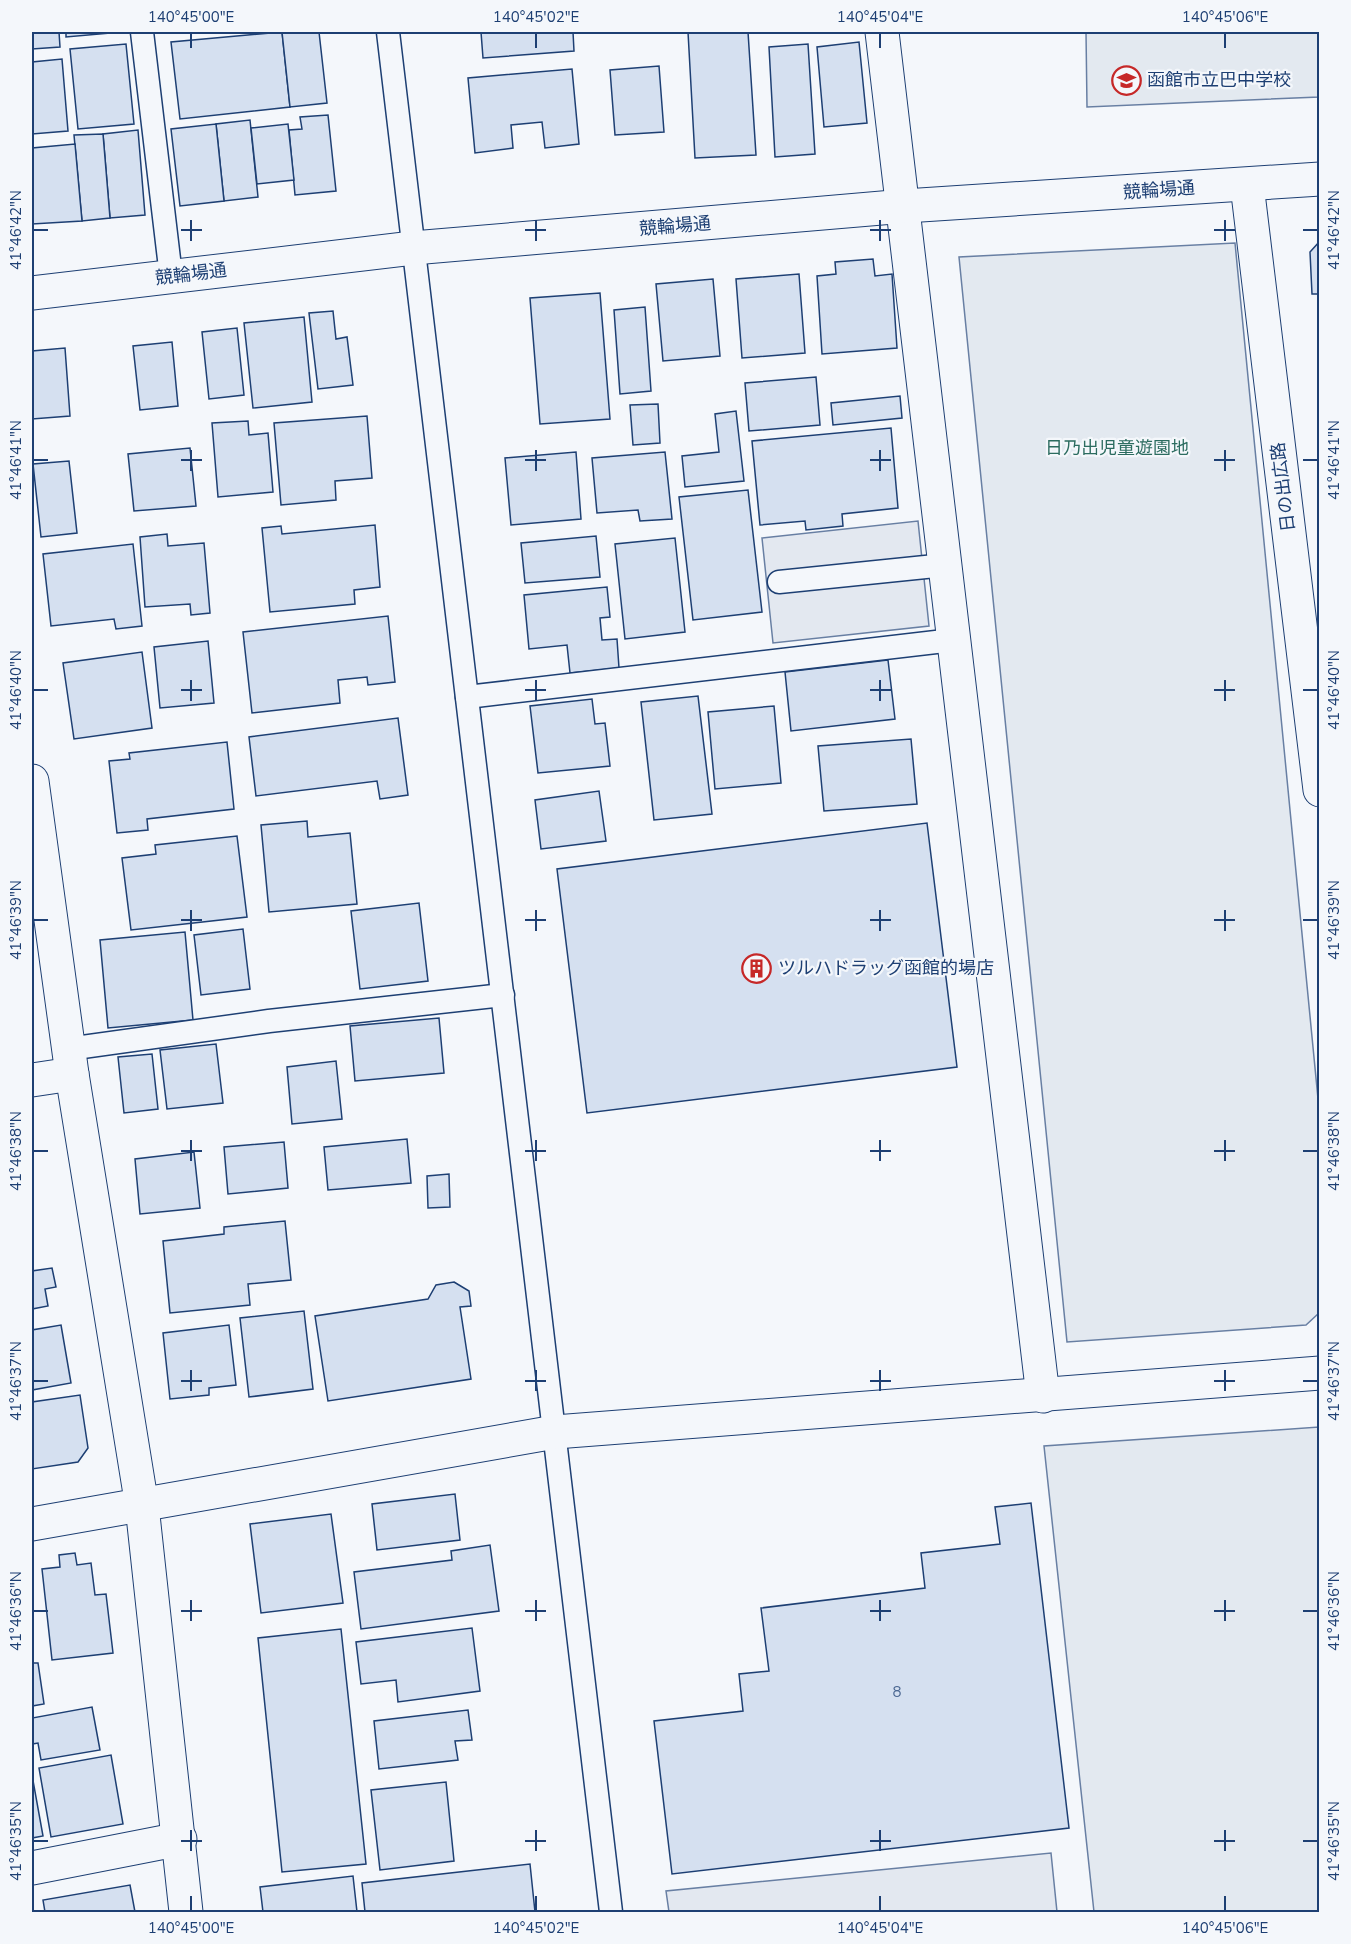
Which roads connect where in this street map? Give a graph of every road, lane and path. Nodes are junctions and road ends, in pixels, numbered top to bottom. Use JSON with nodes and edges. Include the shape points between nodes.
{"nodes":[{"id":1,"x":142,"y":32,"type":"edge"},
{"id":2,"x":388,"y":32,"type":"edge"},
{"id":3,"x":882,"y":32,"type":"edge"},
{"id":4,"x":1320,"y":179,"type":"edge"},
{"id":5,"x":1247,"y":185,"type":"junction"},
{"id":6,"x":905,"y":206,"type":"junction"},
{"id":7,"x":413,"y":248,"type":"junction"},
{"id":8,"x":171,"y":276,"type":"junction"},
{"id":9,"x":32,"y":293,"type":"edge"},
{"id":10,"x":945,"y":565,"type":"junction"},
{"id":11,"x":779,"y":582,"type":"dead end"},
{"id":12,"x":953,"y":640,"type":"junction"},
{"id":13,"x":467,"y":697,"type":"junction"},
{"id":14,"x":32,"y":781,"type":"edge"},
{"id":15,"x":1320,"y":790,"type":"edge"},
{"id":16,"x":502,"y":995,"type":"junction"},
{"id":17,"x":70,"y":1061,"type":"junction"},
{"id":18,"x":32,"y":1080,"type":"edge"},
{"id":19,"x":1320,"y":1373,"type":"edge"},
{"id":20,"x":1043,"y":1396,"type":"junction"},
{"id":21,"x":555,"y":1432,"type":"junction"},
{"id":22,"x":142,"y":1506,"type":"junction"},
{"id":23,"x":32,"y":1524,"type":"edge"},
{"id":24,"x":180,"y":1839,"type":"junction"},
{"id":25,"x":32,"y":1868,"type":"edge"},
{"id":26,"x":186,"y":1912,"type":"edge"},
{"id":27,"x":611,"y":1912,"type":"edge"}],
"edges":[{"from":1,"to":8,"type":"lane"},
{"from":2,"to":7,"type":"lane"},
{"from":3,"to":6,"type":"street"},
{"from":4,"to":5,"type":"street","name":"競輪場通"},
{"from":5,"to":6,"type":"street","name":"競輪場通"},
{"from":5,"to":15,"type":"street","name":"日の出広路"},
{"from":6,"to":7,"type":"street","name":"競輪場通"},
{"from":6,"to":10,"type":"street"},
{"from":7,"to":8,"type":"street","name":"競輪場通"},
{"from":7,"to":13,"type":"lane"},
{"from":8,"to":9,"type":"street","name":"競輪場通"},
{"from":10,"to":11,"type":"lane"},
{"from":10,"to":12,"type":"street"},
{"from":12,"to":13,"type":"lane"},
{"from":12,"to":20,"type":"street"},
{"from":13,"to":16,"type":"lane"},
{"from":14,"to":17,"type":"street"},
{"from":16,"to":17,"type":"lane","via":[[269,1022]]},
{"from":16,"to":21,"type":"lane"},
{"from":17,"to":18,"type":"street"},
{"from":17,"to":22,"type":"street"},
{"from":19,"to":20,"type":"street"},
{"from":20,"to":21,"type":"street"},
{"from":21,"to":22,"type":"street"},
{"from":21,"to":27,"type":"lane"},
{"from":22,"to":23,"type":"street"},
{"from":22,"to":24,"type":"street"},
{"from":24,"to":25,"type":"street"},
{"from":24,"to":26,"type":"street"}]}
